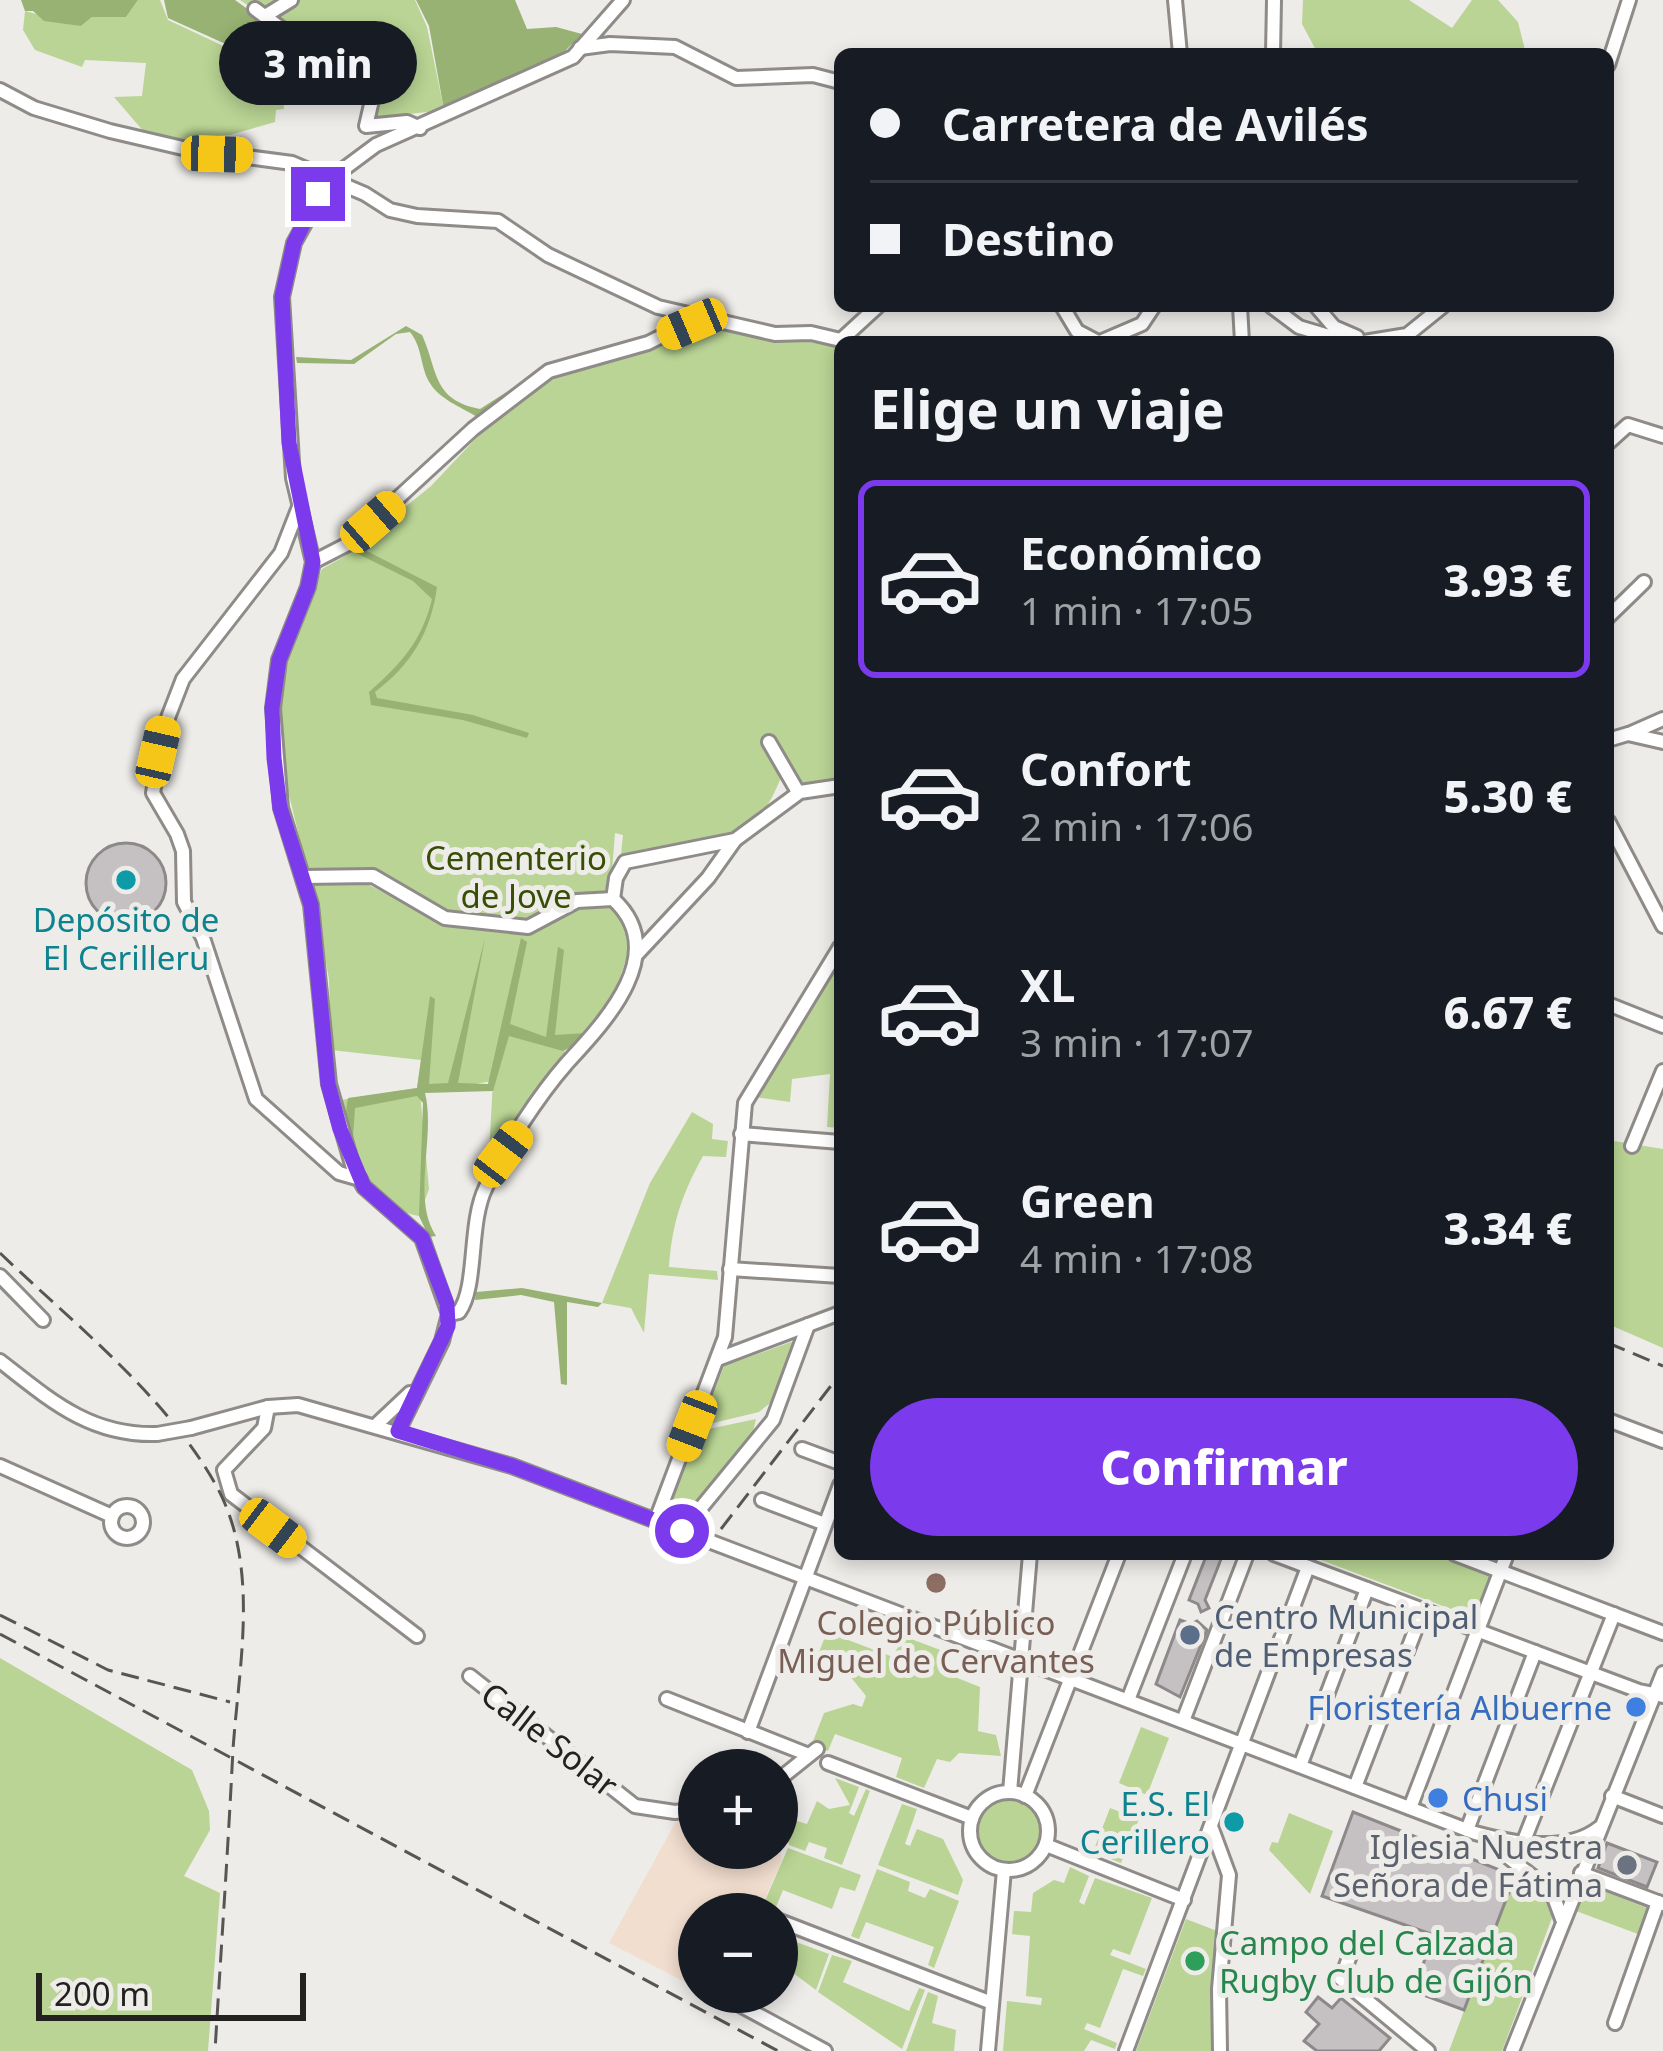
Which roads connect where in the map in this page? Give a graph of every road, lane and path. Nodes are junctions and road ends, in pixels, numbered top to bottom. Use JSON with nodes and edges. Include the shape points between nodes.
{"nodes":[{"id":1,"x":291,"y":0,"type":"edge"},
{"id":2,"x":623,"y":0,"type":"edge"},
{"id":3,"x":1175,"y":0,"type":"edge"},
{"id":4,"x":1274,"y":0,"type":"edge"},
{"id":5,"x":1629,"y":0,"type":"edge"},
{"id":6,"x":580,"y":48,"type":"junction"},
{"id":7,"x":1179,"y":48,"type":"edge"},
{"id":8,"x":1273,"y":48,"type":"edge"},
{"id":9,"x":1613,"y":48,"type":"edge"},
{"id":10,"x":834,"y":80,"type":"edge"},
{"id":11,"x":0,"y":90,"type":"edge"},
{"id":12,"x":420,"y":128,"type":"junction"},
{"id":13,"x":329,"y":180,"type":"junction"},
{"id":14,"x":872,"y":312,"type":"edge"},
{"id":15,"x":1066,"y":312,"type":"edge"},
{"id":16,"x":1150,"y":312,"type":"edge"},
{"id":17,"x":1279,"y":312,"type":"edge"},
{"id":18,"x":1321,"y":312,"type":"edge"},
{"id":19,"x":1435,"y":312,"type":"edge"},
{"id":20,"x":696,"y":319,"type":"junction"},
{"id":21,"x":850,"y":336,"type":"edge"},
{"id":22,"x":1087,"y":336,"type":"edge"},
{"id":23,"x":1113,"y":336,"type":"edge"},
{"id":24,"x":1329,"y":336,"type":"edge"},
{"id":25,"x":1352,"y":336,"type":"edge"},
{"id":26,"x":1403,"y":336,"type":"edge"},
{"id":27,"x":834,"y":338,"type":"edge"},
{"id":28,"x":1663,"y":436,"type":"edge"},
{"id":29,"x":1614,"y":438,"type":"edge"},
{"id":30,"x":300,"y":506,"type":"junction"},
{"id":31,"x":313,"y":562,"type":"junction"},
{"id":32,"x":1644,"y":582,"type":"dead end"},
{"id":33,"x":1614,"y":610,"type":"edge"},
{"id":34,"x":1663,"y":719,"type":"edge"},
{"id":35,"x":1628,"y":734,"type":"junction"},
{"id":36,"x":1614,"y":738,"type":"edge"},
{"id":37,"x":769,"y":742,"type":"dead end"},
{"id":38,"x":1663,"y":742,"type":"edge"},
{"id":39,"x":834,"y":787,"type":"edge"},
{"id":40,"x":798,"y":792,"type":"junction"},
{"id":41,"x":1614,"y":832,"type":"edge"},
{"id":42,"x":735,"y":840,"type":"junction"},
{"id":43,"x":303,"y":877,"type":"junction"},
{"id":44,"x":613,"y":899,"type":"junction"},
{"id":45,"x":1663,"y":926,"type":"edge"},
{"id":46,"x":637,"y":954,"type":"junction"},
{"id":47,"x":834,"y":957,"type":"edge"},
{"id":48,"x":1614,"y":1006,"type":"edge"},
{"id":49,"x":1663,"y":1026,"type":"edge"},
{"id":50,"x":1663,"y":1071,"type":"edge"},
{"id":51,"x":742,"y":1134,"type":"junction"},
{"id":52,"x":834,"y":1142,"type":"edge"},
{"id":53,"x":1632,"y":1146,"type":"dead end"},
{"id":54,"x":360,"y":1179,"type":"junction"},
{"id":55,"x":730,"y":1269,"type":"junction"},
{"id":56,"x":0,"y":1276,"type":"edge"},
{"id":57,"x":834,"y":1276,"type":"edge"},
{"id":58,"x":449,"y":1314,"type":"junction"},
{"id":59,"x":834,"y":1315,"type":"edge"},
{"id":60,"x":43,"y":1319,"type":"dead end"},
{"id":61,"x":808,"y":1324,"type":"junction"},
{"id":62,"x":725,"y":1336,"type":"junction"},
{"id":63,"x":748,"y":1348,"type":"junction"},
{"id":64,"x":718,"y":1359,"type":"junction"},
{"id":65,"x":0,"y":1361,"type":"edge"},
{"id":66,"x":415,"y":1388,"type":"junction"},
{"id":67,"x":268,"y":1407,"type":"junction"},
{"id":68,"x":1614,"y":1422,"type":"edge"},
{"id":69,"x":376,"y":1425,"type":"junction"},
{"id":70,"x":398,"y":1431,"type":"junction"},
{"id":71,"x":1663,"y":1441,"type":"edge"},
{"id":72,"x":802,"y":1449,"type":"dead end"},
{"id":73,"x":834,"y":1460,"type":"edge"},
{"id":74,"x":0,"y":1466,"type":"edge"},
{"id":75,"x":762,"y":1500,"type":"dead end"},
{"id":76,"x":834,"y":1501,"type":"edge"},
{"id":77,"x":112,"y":1516,"type":"dead end"},
{"id":78,"x":825,"y":1524,"type":"junction"},
{"id":79,"x":675,"y":1528,"type":"junction"},
{"id":80,"x":1029,"y":1560,"type":"edge"},
{"id":81,"x":1113,"y":1560,"type":"edge"},
{"id":82,"x":1183,"y":1560,"type":"edge"},
{"id":83,"x":1245,"y":1560,"type":"edge"},
{"id":84,"x":1290,"y":1560,"type":"edge"},
{"id":85,"x":1471,"y":1560,"type":"edge"},
{"id":86,"x":1505,"y":1560,"type":"edge"},
{"id":87,"x":1308,"y":1567,"type":"junction"},
{"id":88,"x":1501,"y":1571,"type":"junction"},
{"id":89,"x":805,"y":1577,"type":"junction"},
{"id":90,"x":1367,"y":1589,"type":"junction"},
{"id":91,"x":1423,"y":1610,"type":"junction"},
{"id":92,"x":1614,"y":1614,"type":"junction"},
{"id":93,"x":1478,"y":1630,"type":"junction"},
{"id":94,"x":1663,"y":1633,"type":"edge"},
{"id":95,"x":417,"y":1636,"type":"dead end"},
{"id":96,"x":1535,"y":1652,"type":"junction"},
{"id":97,"x":1020,"y":1659,"type":"junction"},
{"id":98,"x":1591,"y":1673,"type":"junction"},
{"id":99,"x":1663,"y":1673,"type":"edge"},
{"id":100,"x":470,"y":1676,"type":"dead end"},
{"id":101,"x":1072,"y":1679,"type":"junction"},
{"id":102,"x":1658,"y":1695,"type":"edge"},
{"id":103,"x":667,"y":1699,"type":"dead end"},
{"id":104,"x":1128,"y":1700,"type":"junction"},
{"id":105,"x":1183,"y":1721,"type":"junction"},
{"id":106,"x":748,"y":1732,"type":"junction"},
{"id":107,"x":1245,"y":1739,"type":"junction"},
{"id":108,"x":828,"y":1763,"type":"dead end"},
{"id":109,"x":798,"y":1764,"type":"edge"},
{"id":110,"x":1300,"y":1766,"type":"junction"},
{"id":111,"x":1355,"y":1787,"type":"junction"},
{"id":112,"x":1010,"y":1792,"type":"junction"},
{"id":113,"x":1025,"y":1796,"type":"junction"},
{"id":114,"x":1612,"y":1796,"type":"junction"},
{"id":115,"x":1410,"y":1808,"type":"junction"},
{"id":116,"x":678,"y":1812,"type":"edge"},
{"id":117,"x":1663,"y":1816,"type":"edge"},
{"id":118,"x":972,"y":1818,"type":"junction"},
{"id":119,"x":1213,"y":1828,"type":"junction"},
{"id":120,"x":1599,"y":1828,"type":"junction"},
{"id":121,"x":1471,"y":1831,"type":"junction"},
{"id":122,"x":1557,"y":1842,"type":"junction"},
{"id":123,"x":1535,"y":1843,"type":"junction"},
{"id":124,"x":1046,"y":1845,"type":"junction"},
{"id":125,"x":1004,"y":1870,"type":"junction"},
{"id":126,"x":1580,"y":1873,"type":"junction"},
{"id":127,"x":1534,"y":1874,"type":"junction"},
{"id":128,"x":1184,"y":1900,"type":"junction"},
{"id":129,"x":1660,"y":1903,"type":"edge"},
{"id":130,"x":1562,"y":1920,"type":"junction"},
{"id":131,"x":798,"y":1928,"type":"edge"},
{"id":132,"x":1354,"y":1946,"type":"dead end"},
{"id":133,"x":992,"y":2003,"type":"junction"},
{"id":134,"x":755,"y":2013,"type":"edge"},
{"id":135,"x":1615,"y":2023,"type":"dead end"},
{"id":136,"x":825,"y":2051,"type":"edge"},
{"id":137,"x":988,"y":2051,"type":"edge"},
{"id":138,"x":1126,"y":2051,"type":"edge"},
{"id":139,"x":1220,"y":2051,"type":"edge"},
{"id":140,"x":1428,"y":2051,"type":"edge"},
{"id":141,"x":1512,"y":2051,"type":"edge"}],
"edges":[{"from":1,"to":12,"type":"street","via":[[260,13],[373,96],[366,126]]},
{"from":2,"to":6,"type":"street"},
{"from":3,"to":7,"type":"street"},
{"from":4,"to":8,"type":"street"},
{"from":5,"to":9,"type":"street"},
{"from":6,"to":10,"type":"street","via":[[675,47],[736,78]]},
{"from":6,"to":12,"type":"street"},
{"from":11,"to":13,"type":"street","via":[[110,130],[292,163]]},
{"from":12,"to":13,"type":"street","via":[[376,145]]},
{"from":13,"to":20,"type":"street","via":[[390,210],[498,220],[548,255]]},
{"from":13,"to":30,"type":"street","via":[[294,243],[282,297]]},
{"from":14,"to":21,"type":"street"},
{"from":15,"to":22,"type":"street"},
{"from":16,"to":23,"type":"street"},
{"from":17,"to":24,"type":"street"},
{"from":18,"to":25,"type":"street"},
{"from":19,"to":26,"type":"street"},
{"from":20,"to":27,"type":"street"},
{"from":20,"to":31,"type":"street","via":[[648,343],[549,371],[348,544]]},
{"from":28,"to":29,"type":"street","via":[[1628,425]]},
{"from":30,"to":31,"type":"street"},
{"from":30,"to":54,"type":"street","via":[[281,553],[183,679],[153,793],[177,834],[184,902],[256,1099],[339,1173]]},
{"from":31,"to":43,"type":"street","via":[[279,660],[272,708],[280,808]]},
{"from":32,"to":33,"type":"street"},
{"from":34,"to":35,"type":"street"},
{"from":35,"to":36,"type":"street"},
{"from":35,"to":38,"type":"street"},
{"from":37,"to":40,"type":"street"},
{"from":39,"to":40,"type":"street"},
{"from":40,"to":42,"type":"street"},
{"from":41,"to":45,"type":"street"},
{"from":42,"to":44,"type":"street","via":[[625,862]]},
{"from":42,"to":46,"type":"street"},
{"from":43,"to":44,"type":"street","via":[[373,876],[446,918],[527,928],[577,901]]},
{"from":43,"to":54,"type":"street","via":[[318,944],[328,1084]]},
{"from":44,"to":46,"type":"street","via":[[634,923]]},
{"from":46,"to":58,"type":"street","via":[[607,1019],[567,1064],[483,1191],[468,1294]]},
{"from":47,"to":51,"type":"street","via":[[750,1091]]},
{"from":48,"to":49,"type":"street"},
{"from":50,"to":53,"type":"street"},
{"from":51,"to":52,"type":"street"},
{"from":51,"to":55,"type":"street"},
{"from":54,"to":58,"type":"street","via":[[422,1238]]},
{"from":55,"to":57,"type":"street"},
{"from":55,"to":62,"type":"street"},
{"from":56,"to":60,"type":"street"},
{"from":58,"to":66,"type":"street"},
{"from":59,"to":61,"type":"street"},
{"from":61,"to":63,"type":"street"},
{"from":61,"to":79,"type":"street","via":[[773,1420]]},
{"from":62,"to":63,"type":"street"},
{"from":62,"to":64,"type":"street"},
{"from":63,"to":64,"type":"street"},
{"from":64,"to":79,"type":"street"},
{"from":65,"to":67,"type":"street","bridge":true,"via":[[86,1423],[121,1434],[191,1428]]},
{"from":66,"to":69,"type":"street"},
{"from":66,"to":70,"type":"street"},
{"from":67,"to":69,"type":"street"},
{"from":67,"to":95,"type":"street","via":[[264,1428],[224,1470],[231,1494]]},
{"from":68,"to":71,"type":"street"},
{"from":69,"to":70,"type":"street"},
{"from":70,"to":79,"type":"street"},
{"from":72,"to":73,"type":"street"},
{"from":74,"to":77,"type":"street"},
{"from":75,"to":78,"type":"street"},
{"from":76,"to":78,"type":"street"},
{"from":78,"to":89,"type":"street"},
{"from":79,"to":89,"type":"street"},
{"from":80,"to":97,"type":"street"},
{"from":81,"to":101,"type":"street"},
{"from":82,"to":104,"type":"street"},
{"from":83,"to":105,"type":"street"},
{"from":84,"to":87,"type":"street"},
{"from":85,"to":88,"type":"street"},
{"from":86,"to":88,"type":"street"},
{"from":87,"to":90,"type":"street"},
{"from":87,"to":107,"type":"street"},
{"from":88,"to":92,"type":"street"},
{"from":88,"to":93,"type":"street"},
{"from":89,"to":97,"type":"street"},
{"from":89,"to":106,"type":"street"},
{"from":90,"to":91,"type":"street"},
{"from":90,"to":110,"type":"street"},
{"from":91,"to":93,"type":"street"},
{"from":91,"to":111,"type":"street"},
{"from":92,"to":94,"type":"street"},
{"from":92,"to":98,"type":"street"},
{"from":93,"to":96,"type":"street"},
{"from":93,"to":115,"type":"street"},
{"from":96,"to":98,"type":"street"},
{"from":96,"to":121,"type":"street"},
{"from":97,"to":101,"type":"street"},
{"from":97,"to":112,"type":"street"},
{"from":98,"to":102,"type":"street"},
{"from":98,"to":123,"type":"street","via":[[1525,1838]]},
{"from":99,"to":102,"type":"street"},
{"from":100,"to":116,"type":"street","name":"Calle Solar","via":[[635,1806]]},
{"from":101,"to":104,"type":"street"},
{"from":101,"to":113,"type":"street"},
{"from":102,"to":114,"type":"street"},
{"from":103,"to":106,"type":"street"},
{"from":104,"to":105,"type":"street"},
{"from":105,"to":107,"type":"street"},
{"from":106,"to":109,"type":"street","via":[[813,1752]]},
{"from":107,"to":110,"type":"street"},
{"from":107,"to":119,"type":"street"},
{"from":108,"to":118,"type":"street"},
{"from":110,"to":111,"type":"street"},
{"from":111,"to":115,"type":"street"},
{"from":112,"to":113,"type":"street"},
{"from":112,"to":118,"type":"street","via":[[987,1799]]},
{"from":113,"to":124,"type":"street","via":[[1042,1811]]},
{"from":114,"to":117,"type":"street"},
{"from":114,"to":120,"type":"street"},
{"from":115,"to":121,"type":"street"},
{"from":118,"to":125,"type":"street","via":[[975,1852]]},
{"from":119,"to":128,"type":"street"},
{"from":119,"to":139,"type":"street","via":[[1229,1875]]},
{"from":120,"to":122,"type":"street"},
{"from":120,"to":126,"type":"street"},
{"from":121,"to":123,"type":"street"},
{"from":121,"to":127,"type":"street"},
{"from":122,"to":123,"type":"street"},
{"from":122,"to":126,"type":"street","via":[[1573,1851]]},
{"from":123,"to":127,"type":"street"},
{"from":124,"to":125,"type":"street","via":[[1030,1865]]},
{"from":124,"to":128,"type":"street"},
{"from":125,"to":133,"type":"street"},
{"from":126,"to":127,"type":"street","via":[[1557,1883]]},
{"from":126,"to":129,"type":"street"},
{"from":126,"to":130,"type":"street"},
{"from":127,"to":130,"type":"street","via":[[1556,1898]]},
{"from":128,"to":138,"type":"street"},
{"from":129,"to":135,"type":"street"},
{"from":130,"to":141,"type":"street"},
{"from":131,"to":133,"type":"street"},
{"from":132,"to":140,"type":"street","via":[[1341,1979]]},
{"from":133,"to":137,"type":"street"},
{"from":134,"to":136,"type":"street"}]}
